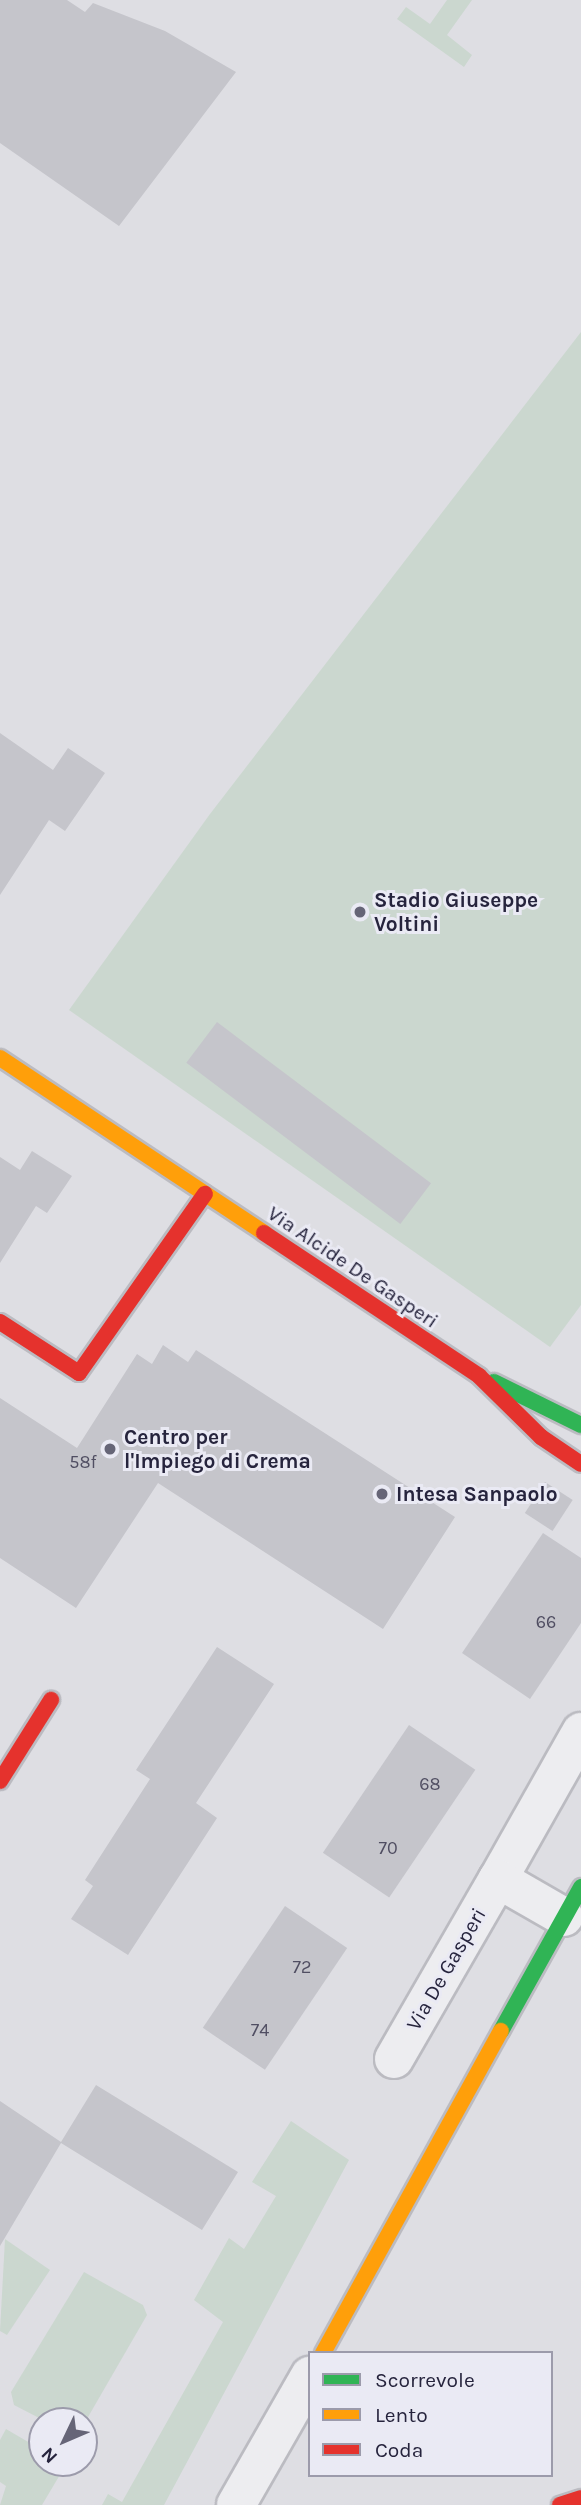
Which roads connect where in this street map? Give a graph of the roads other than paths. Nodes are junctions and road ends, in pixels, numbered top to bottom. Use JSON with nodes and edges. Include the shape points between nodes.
{"nodes":[{"id":1,"x":0,"y":1058,"type":"edge"},
{"id":2,"x":205,"y":1194,"type":"junction"},
{"id":3,"x":0,"y":1322,"type":"edge"},
{"id":4,"x":479,"y":1376,"type":"junction"},
{"id":5,"x":581,"y":1424,"type":"edge"},
{"id":6,"x":581,"y":1464,"type":"edge"},
{"id":7,"x":51,"y":1700,"type":"dead end"},
{"id":8,"x":581,"y":1732,"type":"edge"},
{"id":9,"x":0,"y":1781,"type":"edge"},
{"id":10,"x":498,"y":1878,"type":"junction"},
{"id":11,"x":573,"y":1902,"type":"edge"},
{"id":12,"x":394,"y":2059,"type":"dead end"},
{"id":13,"x":324,"y":2351,"type":"edge"},
{"id":14,"x":308,"y":2380,"type":"edge"},
{"id":15,"x":581,"y":2498,"type":"edge"},
{"id":16,"x":244,"y":2501,"type":"edge"},
{"id":17,"x":560,"y":2505,"type":"edge"}],
"edges":[{"from":1,"to":2,"type":"street","name":"Via Alcide De Gasperi"},
{"from":2,"to":3,"type":"street","via":[[79,1373]]},
{"from":2,"to":4,"type":"street","name":"Via Alcide De Gasperi"},
{"from":4,"to":5,"type":"street","name":"Via Alcide De Gasperi","via":[[551,1404]]},
{"from":4,"to":6,"type":"street","name":"Via Alcide De Gasperi","via":[[541,1437]]},
{"from":7,"to":9,"type":"street"},
{"from":8,"to":10,"type":"street","name":"Via De Gasperi"},
{"from":10,"to":11,"type":"street"},
{"from":10,"to":12,"type":"street","name":"Via De Gasperi"},
{"from":11,"to":13,"type":"street"},
{"from":14,"to":16,"type":"street"},
{"from":15,"to":17,"type":"street"}]}
